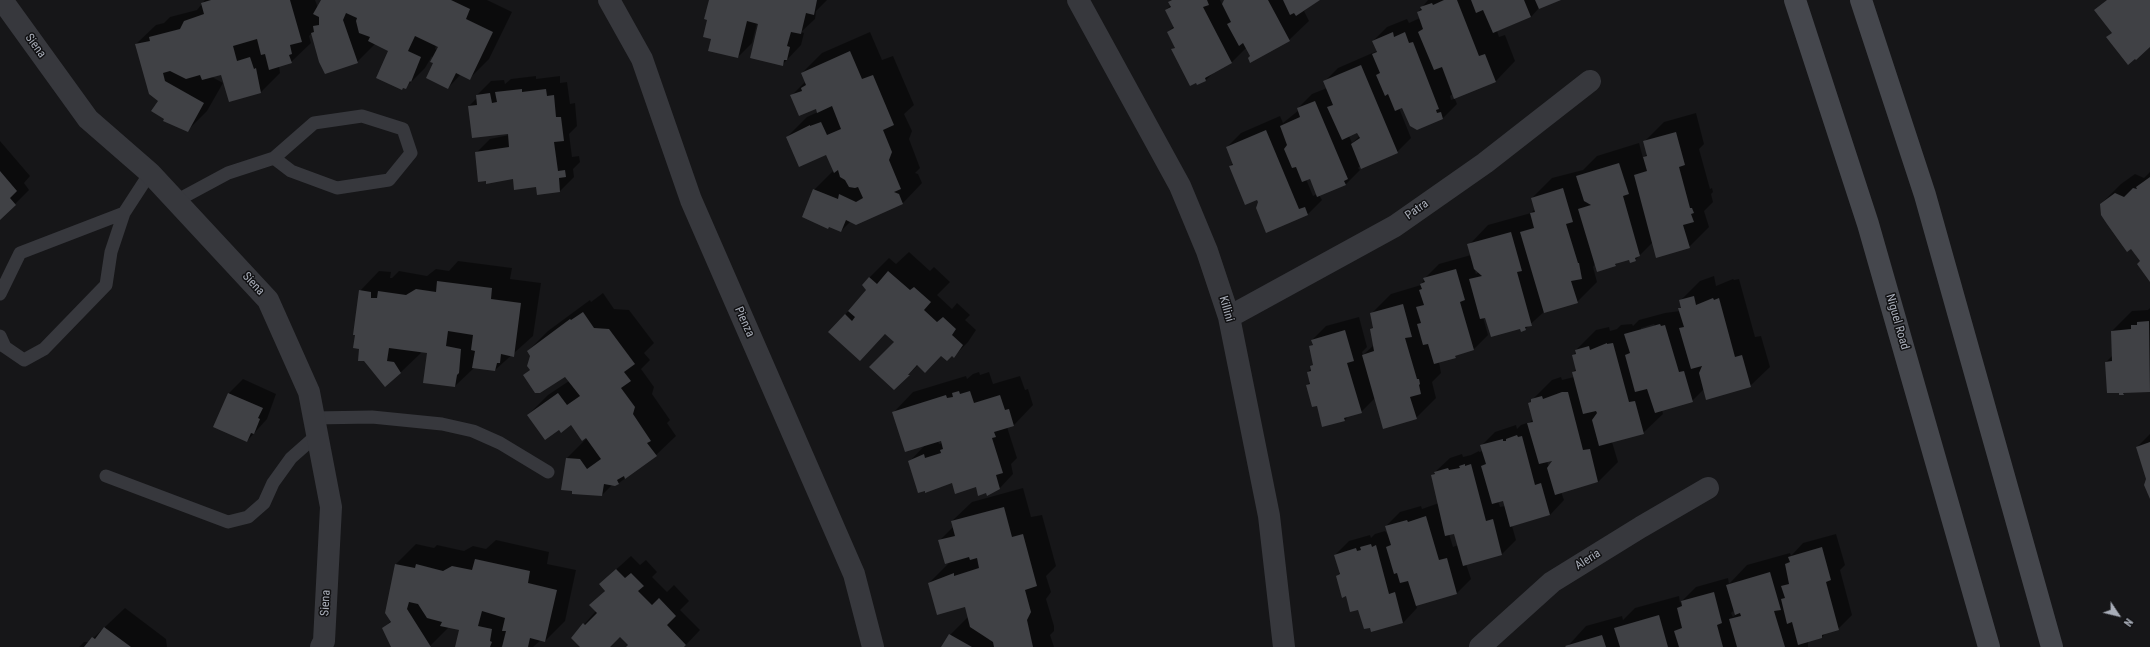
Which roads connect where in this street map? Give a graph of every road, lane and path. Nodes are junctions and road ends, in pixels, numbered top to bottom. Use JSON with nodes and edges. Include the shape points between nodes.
{"nodes":[{"id":1,"x":2,"y":0,"type":"edge"},
{"id":2,"x":609,"y":0,"type":"edge"},
{"id":3,"x":1796,"y":0,"type":"edge"},
{"id":4,"x":1861,"y":0,"type":"edge"},
{"id":5,"x":1086,"y":3,"type":"edge"},
{"id":6,"x":1590,"y":81,"type":"dead end"},
{"id":7,"x":274,"y":158,"type":"junction"},
{"id":8,"x":150,"y":173,"type":"junction"},
{"id":9,"x":176,"y":201,"type":"junction"},
{"id":10,"x":124,"y":213,"type":"junction"},
{"id":11,"x":0,"y":294,"type":"edge"},
{"id":12,"x":1229,"y":317,"type":"junction"},
{"id":13,"x":0,"y":336,"type":"edge"},
{"id":14,"x":316,"y":427,"type":"junction"},
{"id":15,"x":548,"y":472,"type":"dead end"},
{"id":16,"x":106,"y":476,"type":"dead end"},
{"id":17,"x":1708,"y":488,"type":"dead end"},
{"id":18,"x":325,"y":645,"type":"edge"},
{"id":19,"x":873,"y":647,"type":"edge"},
{"id":20,"x":1284,"y":647,"type":"edge"},
{"id":21,"x":1480,"y":647,"type":"edge"},
{"id":22,"x":1989,"y":647,"type":"edge"},
{"id":23,"x":2052,"y":647,"type":"edge"}],
"edges":[{"from":1,"to":8,"type":"street","name":"Siena","via":[[88,119]]},
{"from":2,"to":19,"type":"street","name":"Pienza","via":[[642,59],[691,200],[854,574]]},
{"from":3,"to":22,"type":"main road","name":"Niguel Road","via":[[1868,224]]},
{"from":4,"to":23,"type":"main road","via":[[1925,195]]},
{"from":5,"to":12,"type":"street","name":"Killini","via":[[1180,186],[1208,251]]},
{"from":6,"to":12,"type":"street","name":"Patra","via":[[1485,163],[1395,226]]},
{"from":7,"to":7,"type":"lane","via":[[290,171],[337,188],[390,180],[411,153],[403,129],[362,116],[314,123]]},
{"from":7,"to":9,"type":"lane","via":[[228,173]]},
{"from":8,"to":9,"type":"street","name":"Siena"},
{"from":8,"to":10,"type":"lane"},
{"from":9,"to":14,"type":"street","name":"Siena","via":[[268,300],[309,392]]},
{"from":10,"to":11,"type":"lane","via":[[20,254]]},
{"from":10,"to":13,"type":"lane","via":[[111,252],[106,285],[44,349],[24,360],[5,347]]},
{"from":12,"to":20,"type":"street","name":"Killini","via":[[1269,516]]},
{"from":14,"to":15,"type":"lane","via":[[372,417],[473,430]]},
{"from":14,"to":16,"type":"lane","via":[[273,483],[264,502],[248,517],[228,522]]},
{"from":14,"to":18,"type":"street","name":"Siena","via":[[331,507]]},
{"from":17,"to":21,"type":"street","name":"Aleria","via":[[1552,582]]}]}
